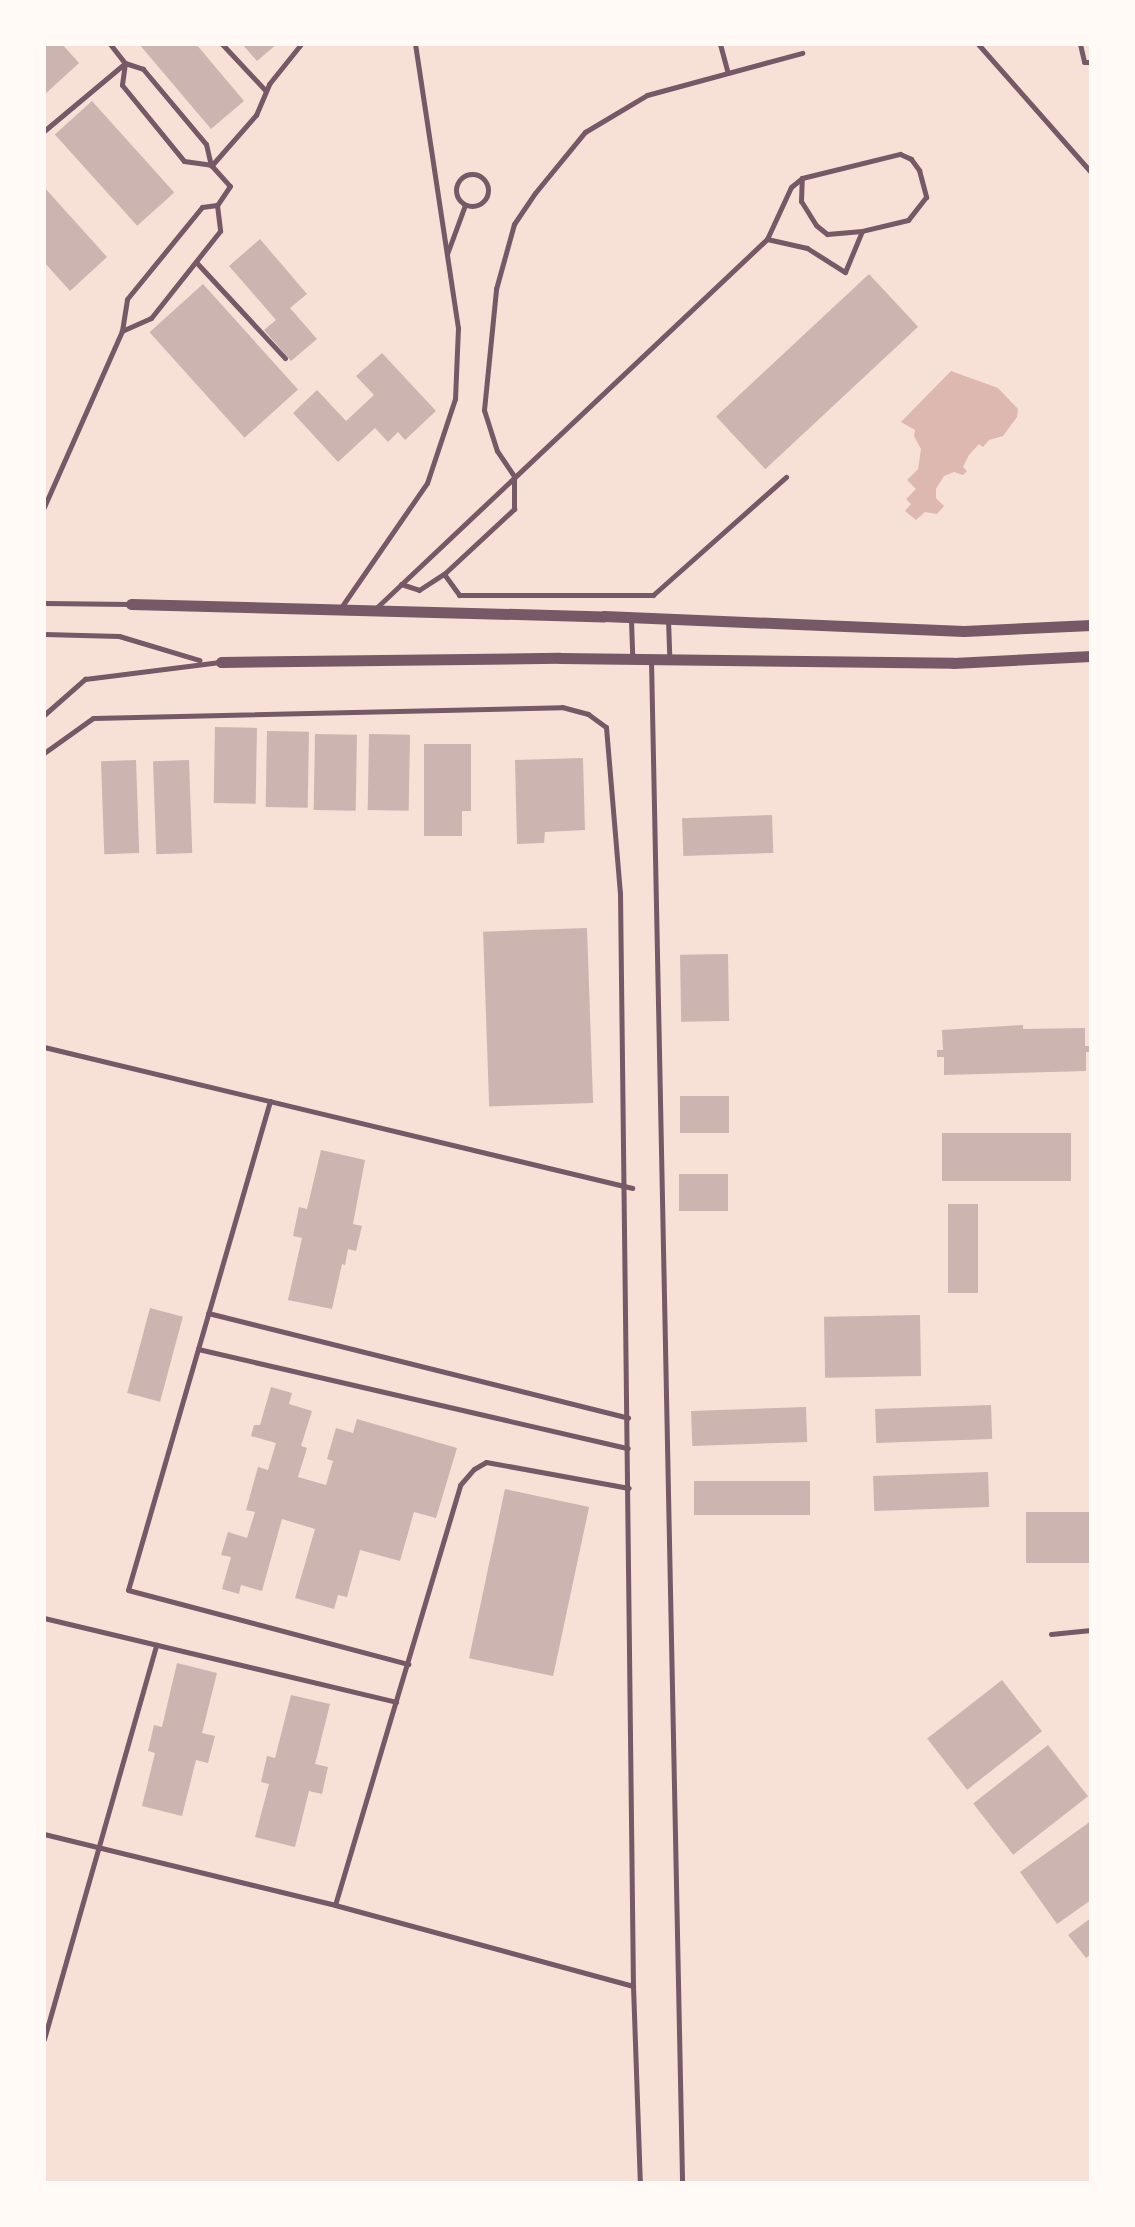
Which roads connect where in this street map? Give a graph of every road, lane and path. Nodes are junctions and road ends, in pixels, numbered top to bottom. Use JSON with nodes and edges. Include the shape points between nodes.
{"nodes":[{"id":1,"x":110,"y":44,"type":"edge"},
{"id":2,"x":222,"y":44,"type":"edge"},
{"id":3,"x":301,"y":44,"type":"edge"},
{"id":4,"x":415,"y":44,"type":"edge"},
{"id":5,"x":720,"y":44,"type":"edge"},
{"id":6,"x":978,"y":44,"type":"edge"},
{"id":7,"x":1080,"y":44,"type":"edge"},
{"id":8,"x":802,"y":53,"type":"dead end"},
{"id":9,"x":1091,"y":62,"type":"edge"},
{"id":10,"x":125,"y":63,"type":"junction"},
{"id":11,"x":728,"y":73,"type":"junction"},
{"id":12,"x":266,"y":91,"type":"junction"},
{"id":13,"x":44,"y":131,"type":"edge"},
{"id":14,"x":211,"y":165,"type":"junction"},
{"id":15,"x":1091,"y":172,"type":"edge"},
{"id":16,"x":802,"y":178,"type":"junction"},
{"id":17,"x":217,"y":205,"type":"junction"},
{"id":18,"x":465,"y":205,"type":"junction"},
{"id":19,"x":862,"y":231,"type":"junction"},
{"id":20,"x":767,"y":239,"type":"junction"},
{"id":21,"x":447,"y":255,"type":"junction"},
{"id":22,"x":196,"y":262,"type":"junction"},
{"id":23,"x":122,"y":331,"type":"junction"},
{"id":24,"x":285,"y":358,"type":"dead end"},
{"id":25,"x":514,"y":476,"type":"junction"},
{"id":26,"x":786,"y":477,"type":"dead end"},
{"id":27,"x":44,"y":507,"type":"edge"},
{"id":28,"x":444,"y":574,"type":"junction"},
{"id":29,"x":401,"y":584,"type":"junction"},
{"id":30,"x":44,"y":603,"type":"edge"},
{"id":31,"x":131,"y":604,"type":"joint"},
{"id":32,"x":339,"y":610,"type":"junction"},
{"id":33,"x":374,"y":610,"type":"junction"},
{"id":34,"x":631,"y":617,"type":"junction"},
{"id":35,"x":668,"y":618,"type":"junction"},
{"id":36,"x":1091,"y":625,"type":"edge"},
{"id":37,"x":44,"y":634,"type":"edge"},
{"id":38,"x":1091,"y":656,"type":"edge"},
{"id":39,"x":632,"y":659,"type":"junction"},
{"id":40,"x":651,"y":659,"type":"junction"},
{"id":41,"x":669,"y":659,"type":"junction"},
{"id":42,"x":202,"y":661,"type":"junction"},
{"id":43,"x":221,"y":662,"type":"joint"},
{"id":44,"x":44,"y":715,"type":"edge"},
{"id":45,"x":44,"y":753,"type":"edge"},
{"id":46,"x":44,"y":1047,"type":"edge"},
{"id":47,"x":270,"y":1101,"type":"junction"},
{"id":48,"x":624,"y":1186,"type":"junction"},
{"id":49,"x":632,"y":1188,"type":"dead end"},
{"id":50,"x":208,"y":1313,"type":"junction"},
{"id":51,"x":198,"y":1349,"type":"junction"},
{"id":52,"x":628,"y":1418,"type":"junction"},
{"id":53,"x":628,"y":1448,"type":"junction"},
{"id":54,"x":629,"y":1488,"type":"junction"},
{"id":55,"x":44,"y":1618,"type":"edge"},
{"id":56,"x":1091,"y":1630,"type":"edge"},
{"id":57,"x":1051,"y":1634,"type":"dead end"},
{"id":58,"x":156,"y":1645,"type":"junction"},
{"id":59,"x":408,"y":1664,"type":"junction"},
{"id":60,"x":396,"y":1702,"type":"junction"},
{"id":61,"x":44,"y":1834,"type":"edge"},
{"id":62,"x":99,"y":1847,"type":"junction"},
{"id":63,"x":335,"y":1905,"type":"junction"},
{"id":64,"x":633,"y":1986,"type":"junction"},
{"id":65,"x":44,"y":2039,"type":"edge"},
{"id":66,"x":640,"y":2183,"type":"edge"},
{"id":67,"x":682,"y":2183,"type":"edge"}],
"edges":[{"from":1,"to":10,"type":"lane"},
{"from":2,"to":12,"type":"lane"},
{"from":3,"to":12,"type":"lane"},
{"from":4,"to":21,"type":"lane"},
{"from":5,"to":11,"type":"lane"},
{"from":6,"to":15,"type":"lane"},
{"from":7,"to":9,"type":"lane","via":[[1084,62]]},
{"from":8,"to":11,"type":"lane"},
{"from":10,"to":13,"type":"lane"},
{"from":10,"to":14,"type":"lane","via":[[143,69],[197,133]]},
{"from":10,"to":14,"type":"lane","via":[[122,85],[184,161]]},
{"from":11,"to":25,"type":"lane","via":[[647,95],[585,132],[514,224],[496,289],[484,410],[497,451]]},
{"from":12,"to":14,"type":"lane","via":[[256,115]]},
{"from":14,"to":17,"type":"lane","via":[[230,186]]},
{"from":16,"to":19,"type":"lane","via":[[801,201],[816,225],[827,234]]},
{"from":16,"to":19,"type":"lane","via":[[900,154],[911,159],[926,188],[919,210],[908,220]]},
{"from":16,"to":20,"type":"lane","via":[[791,187]]},
{"from":17,"to":22,"type":"lane","via":[[220,231]]},
{"from":17,"to":23,"type":"lane","via":[[202,207],[127,299]]},
{"from":18,"to":18,"type":"lane","via":[[475,206],[487,197],[485,182],[477,175],[459,182],[456,192]]},
{"from":18,"to":21,"type":"lane"},
{"from":19,"to":20,"type":"lane","via":[[845,272],[807,248]]},
{"from":20,"to":25,"type":"lane"},
{"from":21,"to":32,"type":"lane","via":[[458,328],[455,399],[427,483]]},
{"from":22,"to":23,"type":"lane","via":[[151,318]]},
{"from":22,"to":24,"type":"lane"},
{"from":23,"to":27,"type":"lane"},
{"from":25,"to":28,"type":"lane","via":[[514,509]]},
{"from":25,"to":29,"type":"lane"},
{"from":26,"to":28,"type":"lane","via":[[653,595],[459,595]]},
{"from":28,"to":29,"type":"lane","via":[[419,590]]},
{"from":29,"to":33,"type":"lane"},
{"from":30,"to":31,"type":"lane"},
{"from":31,"to":32,"type":"street"},
{"from":32,"to":33,"type":"street"},
{"from":33,"to":34,"type":"street"},
{"from":34,"to":35,"type":"street"},
{"from":34,"to":39,"type":"lane"},
{"from":35,"to":36,"type":"street","via":[[964,631]]},
{"from":35,"to":41,"type":"lane"},
{"from":37,"to":42,"type":"lane","via":[[119,636]]},
{"from":38,"to":41,"type":"street","via":[[953,663]]},
{"from":39,"to":40,"type":"street"},
{"from":39,"to":43,"type":"street"},
{"from":40,"to":41,"type":"street"},
{"from":40,"to":67,"type":"lane"},
{"from":42,"to":43,"type":"lane"},
{"from":42,"to":44,"type":"lane","via":[[85,679]]},
{"from":45,"to":48,"type":"lane","via":[[93,718],[562,707],[588,714],[606,727],[620,893]]},
{"from":46,"to":47,"type":"lane"},
{"from":47,"to":48,"type":"lane"},
{"from":47,"to":50,"type":"lane"},
{"from":48,"to":49,"type":"lane"},
{"from":48,"to":52,"type":"lane"},
{"from":50,"to":51,"type":"lane"},
{"from":50,"to":52,"type":"lane"},
{"from":51,"to":53,"type":"lane"},
{"from":51,"to":59,"type":"lane","via":[[128,1590]]},
{"from":52,"to":53,"type":"lane"},
{"from":53,"to":54,"type":"lane"},
{"from":54,"to":59,"type":"lane","via":[[486,1462],[474,1469],[460,1485]]},
{"from":54,"to":64,"type":"lane"},
{"from":55,"to":58,"type":"lane"},
{"from":56,"to":57,"type":"lane"},
{"from":58,"to":60,"type":"lane"},
{"from":58,"to":62,"type":"lane"},
{"from":59,"to":60,"type":"lane"},
{"from":60,"to":63,"type":"lane"},
{"from":61,"to":62,"type":"lane"},
{"from":62,"to":63,"type":"lane"},
{"from":62,"to":65,"type":"lane"},
{"from":63,"to":64,"type":"lane"},
{"from":64,"to":66,"type":"lane"}]}
